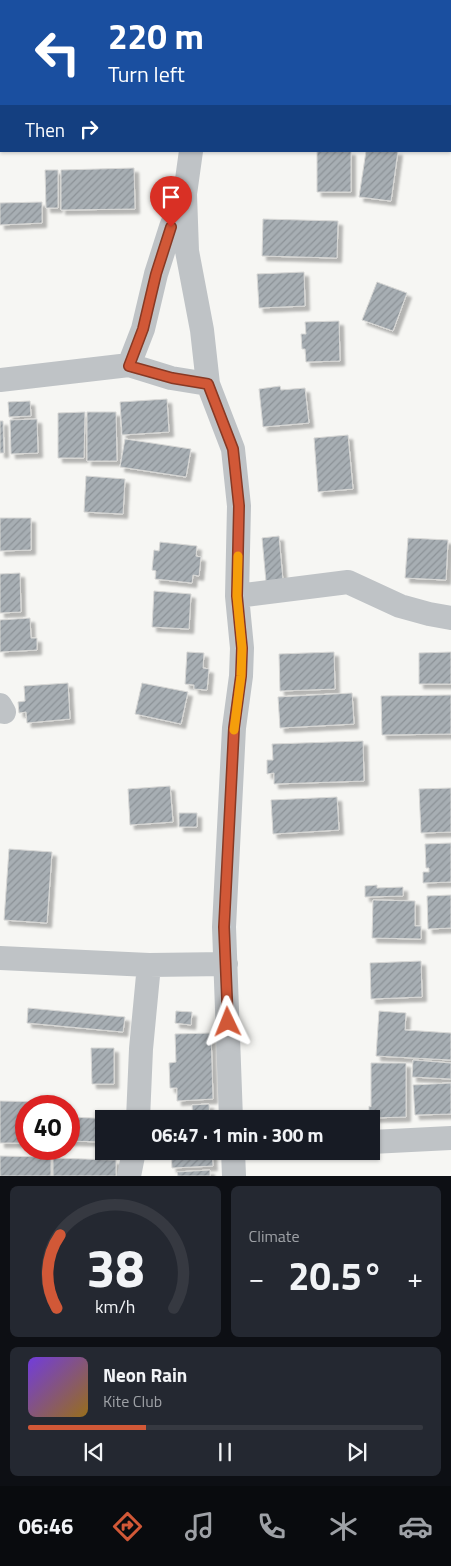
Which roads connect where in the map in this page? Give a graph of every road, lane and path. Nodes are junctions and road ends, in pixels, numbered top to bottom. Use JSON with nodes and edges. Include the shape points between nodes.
{"nodes":[{"id":1,"x":191,"y":152,"type":"edge"},
{"id":2,"x":185,"y":194,"type":"junction"},
{"id":3,"x":129,"y":366,"type":"junction"},
{"id":4,"x":0,"y":380,"type":"edge"},
{"id":5,"x":208,"y":384,"type":"junction"},
{"id":6,"x":237,"y":596,"type":"junction"},
{"id":7,"x":451,"y":618,"type":"edge"},
{"id":8,"x":0,"y":958,"type":"edge"},
{"id":9,"x":226,"y":964,"type":"junction"},
{"id":10,"x":149,"y":965,"type":"junction"},
{"id":11,"x":138,"y":1110,"type":"edge"},
{"id":12,"x":231,"y":1110,"type":"edge"},
{"id":13,"x":451,"y":1138,"type":"edge"},
{"id":14,"x":380,"y":1142,"type":"edge"},
{"id":15,"x":132,"y":1160,"type":"edge"},
{"id":16,"x":233,"y":1160,"type":"edge"},
{"id":17,"x":129,"y":1176,"type":"edge"},
{"id":18,"x":234,"y":1176,"type":"edge"}],
"edges":[{"from":1,"to":2,"type":"street"},
{"from":2,"to":3,"type":"street","via":[[171,227],[143,329]]},
{"from":2,"to":5,"type":"street","via":[[188,252]]},
{"from":3,"to":4,"type":"street"},
{"from":3,"to":5,"type":"street"},
{"from":5,"to":6,"type":"street","via":[[233,449],[239,506]]},
{"from":6,"to":7,"type":"street","via":[[348,582],[400,606]]},
{"from":6,"to":9,"type":"street","via":[[242,648],[234,728],[224,927]]},
{"from":8,"to":10,"type":"street"},
{"from":9,"to":10,"type":"street"},
{"from":9,"to":12,"type":"street"},
{"from":10,"to":11,"type":"street"},
{"from":13,"to":14,"type":"street"},
{"from":15,"to":17,"type":"street"},
{"from":16,"to":18,"type":"street"}]}
